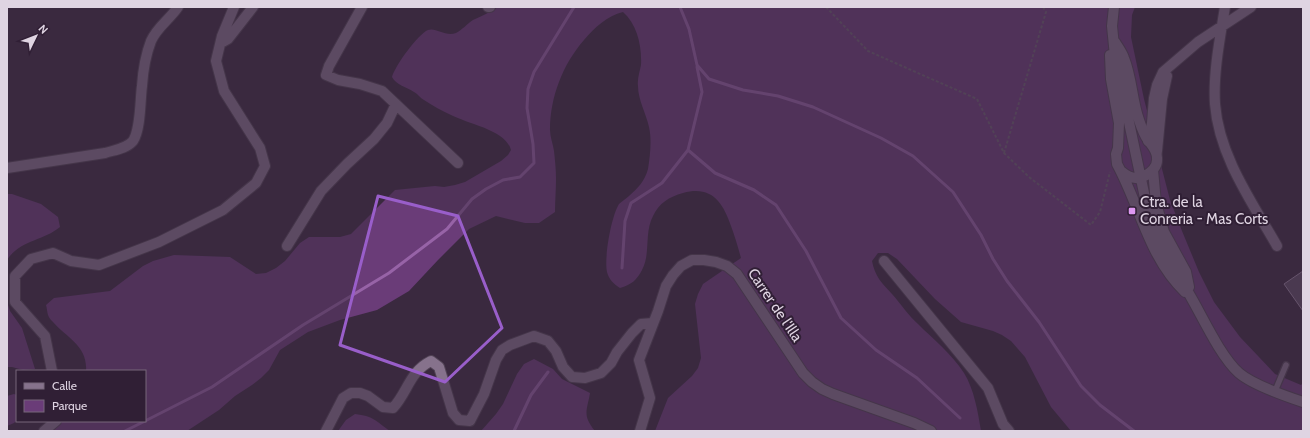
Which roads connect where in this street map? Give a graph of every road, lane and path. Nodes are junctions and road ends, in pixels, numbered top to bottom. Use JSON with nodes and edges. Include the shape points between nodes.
{"nodes":[{"id":1,"x":178,"y":7,"type":"edge"},
{"id":2,"x":234,"y":7,"type":"edge"},
{"id":3,"x":253,"y":7,"type":"edge"},
{"id":4,"x":362,"y":7,"type":"edge"},
{"id":5,"x":826,"y":7,"type":"edge"},
{"id":6,"x":1043,"y":7,"type":"edge"},
{"id":7,"x":1114,"y":7,"type":"edge"},
{"id":8,"x":1225,"y":7,"type":"edge"},
{"id":9,"x":1251,"y":7,"type":"edge"},
{"id":10,"x":1222,"y":26,"type":"junction"},
{"id":11,"x":1114,"y":40,"type":"junction"},
{"id":12,"x":220,"y":43,"type":"junction"},
{"id":13,"x":1172,"y":65,"type":"junction"},
{"id":14,"x":396,"y":104,"type":"junction"},
{"id":15,"x":1133,"y":139,"type":"junction"},
{"id":16,"x":1148,"y":141,"type":"junction"},
{"id":17,"x":1118,"y":148,"type":"junction"},
{"id":18,"x":1157,"y":151,"type":"junction"},
{"id":19,"x":1004,"y":153,"type":"junction"},
{"id":20,"x":1116,"y":158,"type":"junction"},
{"id":21,"x":458,"y":163,"type":"dead end"},
{"id":22,"x":7,"y":168,"type":"edge"},
{"id":23,"x":1152,"y":170,"type":"junction"},
{"id":24,"x":1121,"y":171,"type":"junction"},
{"id":25,"x":1140,"y":178,"type":"junction"},
{"id":26,"x":287,"y":246,"type":"dead end"},
{"id":27,"x":1277,"y":246,"type":"dead end"},
{"id":28,"x":884,"y":261,"type":"dead end"},
{"id":29,"x":1192,"y":299,"type":"junction"},
{"id":30,"x":653,"y":322,"type":"junction"},
{"id":31,"x":1286,"y":365,"type":"dead end"},
{"id":32,"x":52,"y":370,"type":"edge"},
{"id":33,"x":1275,"y":391,"type":"junction"},
{"id":34,"x":1303,"y":402,"type":"edge"},
{"id":35,"x":55,"y":422,"type":"edge"},
{"id":36,"x":1004,"y":429,"type":"edge"},
{"id":37,"x":44,"y":431,"type":"edge"},
{"id":38,"x":326,"y":431,"type":"edge"},
{"id":39,"x":640,"y":431,"type":"edge"},
{"id":40,"x":931,"y":431,"type":"edge"}],
"edges":[{"from":1,"to":22,"type":"street","via":[[151,41],[142,85],[137,131],[132,141],[121,149],[105,153]]},
{"from":2,"to":12,"type":"street"},
{"from":3,"to":12,"type":"street","via":[[228,39]]},
{"from":4,"to":14,"type":"street","via":[[326,75],[382,91]]},
{"from":5,"to":19,"type":"path","via":[[868,51],[977,99]]},
{"from":6,"to":19,"type":"path","via":[[1046,12]]},
{"from":7,"to":11,"type":"street"},
{"from":8,"to":10,"type":"street"},
{"from":9,"to":10,"type":"street"},
{"from":10,"to":13,"type":"street","via":[[1198,42]]},
{"from":10,"to":27,"type":"street","via":[[1216,66],[1215,104],[1221,139],[1239,179]]},
{"from":11,"to":15,"type":"street"},
{"from":11,"to":16,"type":"street","via":[[1124,57],[1134,105]]},
{"from":11,"to":17,"type":"street","via":[[1110,55],[1110,79],[1119,123]]},
{"from":12,"to":32,"type":"street","via":[[216,61],[224,91],[260,148],[265,166],[256,183],[223,210],[160,242],[99,265],[71,261],[53,253],[31,259],[15,276],[15,302],[45,336]]},
{"from":13,"to":16,"type":"street","via":[[1163,72],[1157,85]]},
{"from":13,"to":18,"type":"street","via":[[1163,93]]},
{"from":14,"to":21,"type":"street"},
{"from":14,"to":26,"type":"street","via":[[387,123],[374,139],[321,192]]},
{"from":15,"to":16,"type":"street"},
{"from":15,"to":17,"type":"street"},
{"from":15,"to":25,"type":"street"},
{"from":16,"to":18,"type":"street"},
{"from":17,"to":20,"type":"street"},
{"from":18,"to":23,"type":"street","via":[[1158,160]]},
{"from":19,"to":20,"type":"path","via":[[1029,177],[1091,225],[1100,212],[1112,163]]},
{"from":20,"to":24,"type":"street"},
{"from":23,"to":25,"type":"street"},
{"from":23,"to":29,"type":"street","via":[[1156,203],[1164,232],[1186,272]]},
{"from":24,"to":25,"type":"street","via":[[1126,176]]},
{"from":24,"to":29,"type":"street","via":[[1155,250],[1174,282]]},
{"from":25,"to":29,"type":"street","via":[[1156,234]]},
{"from":28,"to":36,"type":"street","via":[[988,388]]},
{"from":29,"to":33,"type":"street","via":[[1233,368]]},
{"from":30,"to":38,"type":"street","via":[[641,324],[601,373],[585,378],[572,377],[548,341],[534,336],[510,345],[502,350],[496,360],[484,394],[470,420],[459,420],[453,413],[439,367],[431,361],[417,371],[399,402],[392,408],[383,407],[360,393],[351,393],[343,398]]},
{"from":30,"to":39,"type":"street","name":"Carrer de l'Illa","via":[[639,360],[650,398]]},
{"from":30,"to":40,"type":"street","name":"Carrer de l'Illa","via":[[666,286],[681,266],[692,260],[704,260],[727,266],[737,274],[796,363],[812,382],[833,394]]},
{"from":31,"to":33,"type":"lane"},
{"from":33,"to":34,"type":"street"},
{"from":35,"to":37,"type":"street"}]}
